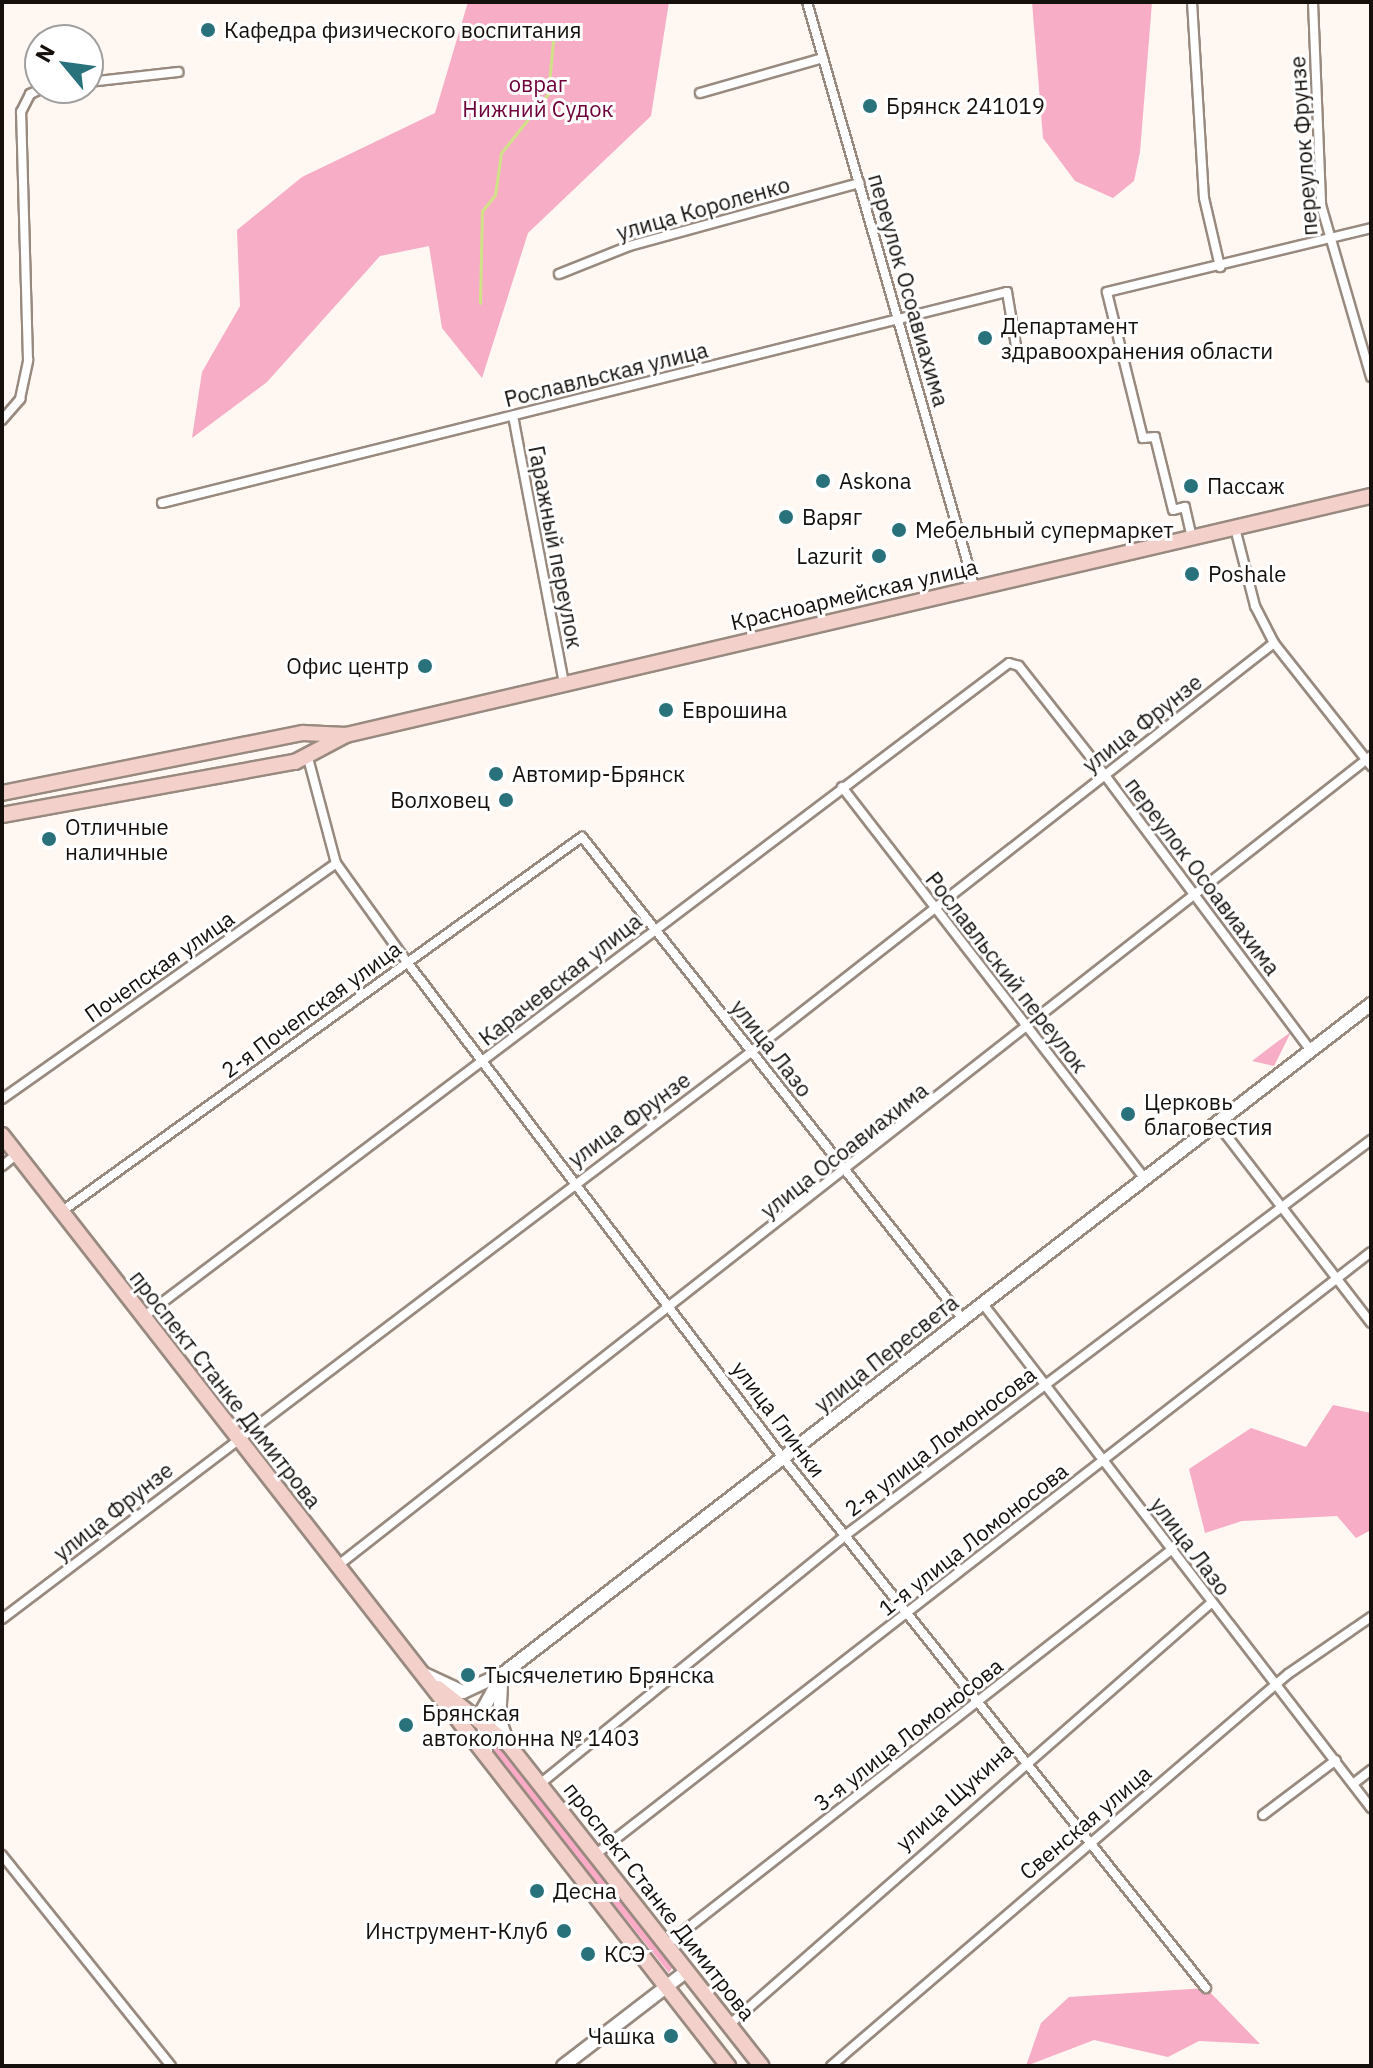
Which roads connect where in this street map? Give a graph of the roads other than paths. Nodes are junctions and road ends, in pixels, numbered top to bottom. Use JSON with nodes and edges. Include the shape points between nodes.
{"nodes":[{"id":1,"x":807,"y":2,"type":"edge"},
{"id":2,"x":1192,"y":2,"type":"edge"},
{"id":3,"x":1313,"y":2,"type":"edge"},
{"id":4,"x":823,"y":58,"type":"junction"},
{"id":5,"x":178,"y":72,"type":"dead end"},
{"id":6,"x":104,"y":80,"type":"edge"},
{"id":7,"x":700,"y":93,"type":"dead end"},
{"id":8,"x":25,"y":104,"type":"edge"},
{"id":9,"x":860,"y":183,"type":"junction"},
{"id":10,"x":1371,"y":228,"type":"edge"},
{"id":11,"x":1326,"y":242,"type":"junction"},
{"id":12,"x":1220,"y":267,"type":"junction"},
{"id":13,"x":559,"y":274,"type":"dead end"},
{"id":14,"x":899,"y":319,"type":"junction"},
{"id":15,"x":1016,"y":346,"type":"dead end"},
{"id":16,"x":1366,"y":346,"type":"edge"},
{"id":17,"x":1371,"y":377,"type":"edge"},
{"id":18,"x":513,"y":416,"type":"junction"},
{"id":19,"x":2,"y":420,"type":"edge"},
{"id":20,"x":1371,"y":496,"type":"edge"},
{"id":21,"x":162,"y":503,"type":"dead end"},
{"id":22,"x":1235,"y":528,"type":"junction"},
{"id":23,"x":1192,"y":538,"type":"junction"},
{"id":24,"x":975,"y":589,"type":"junction"},
{"id":25,"x":1274,"y":643,"type":"junction"},
{"id":26,"x":997,"y":666,"type":"joint"},
{"id":27,"x":564,"y":684,"type":"junction"},
{"id":28,"x":346,"y":735,"type":"junction"},
{"id":29,"x":308,"y":758,"type":"junction"},
{"id":30,"x":1369,"y":760,"type":"edge"},
{"id":31,"x":1104,"y":774,"type":"junction"},
{"id":32,"x":842,"y":787,"type":"junction"},
{"id":33,"x":2,"y":793,"type":"edge"},
{"id":34,"x":2,"y":815,"type":"edge"},
{"id":35,"x":582,"y":837,"type":"joint"},
{"id":36,"x":336,"y":863,"type":"junction"},
{"id":37,"x":1196,"y":898,"type":"junction"},
{"id":38,"x":933,"y":908,"type":"junction"},
{"id":39,"x":655,"y":929,"type":"junction"},
{"id":40,"x":407,"y":962,"type":"junction"},
{"id":41,"x":1371,"y":1004,"type":"edge"},
{"id":42,"x":1029,"y":1028,"type":"junction"},
{"id":43,"x":1311,"y":1051,"type":"junction"},
{"id":44,"x":751,"y":1052,"type":"junction"},
{"id":45,"x":483,"y":1061,"type":"junction"},
{"id":46,"x":2,"y":1099,"type":"edge"},
{"id":47,"x":1217,"y":1123,"type":"junction"},
{"id":48,"x":2,"y":1135,"type":"edge"},
{"id":49,"x":1371,"y":1140,"type":"edge"},
{"id":50,"x":17,"y":1154,"type":"junction"},
{"id":51,"x":2,"y":1166,"type":"edge"},
{"id":52,"x":847,"y":1172,"type":"junction"},
{"id":53,"x":1145,"y":1179,"type":"junction"},
{"id":54,"x":576,"y":1180,"type":"junction"},
{"id":55,"x":1282,"y":1208,"type":"junction"},
{"id":56,"x":61,"y":1212,"type":"junction"},
{"id":57,"x":1371,"y":1252,"type":"edge"},
{"id":58,"x":1336,"y":1278,"type":"junction"},
{"id":59,"x":983,"y":1304,"type":"junction"},
{"id":60,"x":672,"y":1305,"type":"junction"},
{"id":61,"x":142,"y":1318,"type":"junction"},
{"id":62,"x":963,"y":1319,"type":"junction"},
{"id":63,"x":1371,"y":1323,"type":"edge"},
{"id":64,"x":1046,"y":1384,"type":"junction"},
{"id":65,"x":235,"y":1437,"type":"junction"},
{"id":66,"x":783,"y":1458,"type":"junction"},
{"id":67,"x":1105,"y":1461,"type":"junction"},
{"id":68,"x":847,"y":1534,"type":"junction"},
{"id":69,"x":1171,"y":1550,"type":"junction"},
{"id":70,"x":335,"y":1568,"type":"junction"},
{"id":71,"x":1211,"y":1603,"type":"junction"},
{"id":72,"x":908,"y":1611,"type":"junction"},
{"id":73,"x":1371,"y":1617,"type":"edge"},
{"id":74,"x":2,"y":1619,"type":"edge"},
{"id":75,"x":415,"y":1670,"type":"junction"},
{"id":76,"x":504,"y":1673,"type":"junction"},
{"id":77,"x":1277,"y":1686,"type":"junction"},
{"id":78,"x":980,"y":1702,"type":"junction"},
{"id":79,"x":480,"y":1721,"type":"junction"},
{"id":80,"x":508,"y":1744,"type":"junction"},
{"id":81,"x":489,"y":1758,"type":"junction"},
{"id":82,"x":1025,"y":1760,"type":"junction"},
{"id":83,"x":1336,"y":1760,"type":"junction"},
{"id":84,"x":1371,"y":1770,"type":"edge"},
{"id":85,"x":541,"y":1783,"type":"junction"},
{"id":86,"x":1353,"y":1784,"type":"junction"},
{"id":87,"x":1371,"y":1808,"type":"edge"},
{"id":88,"x":1263,"y":1815,"type":"dead end"},
{"id":89,"x":1087,"y":1842,"type":"junction"},
{"id":90,"x":596,"y":1854,"type":"junction"},
{"id":91,"x":2,"y":1855,"type":"edge"},
{"id":92,"x":666,"y":1945,"type":"junction"},
{"id":93,"x":687,"y":1971,"type":"junction"},
{"id":94,"x":666,"y":1987,"type":"junction"},
{"id":95,"x":1206,"y":1988,"type":"dead end"},
{"id":96,"x":729,"y":2025,"type":"junction"},
{"id":97,"x":171,"y":2066,"type":"edge"},
{"id":98,"x":563,"y":2066,"type":"edge"},
{"id":99,"x":728,"y":2066,"type":"edge"},
{"id":100,"x":761,"y":2066,"type":"edge"},
{"id":101,"x":831,"y":2066,"type":"edge"}],
"edges":[{"from":1,"to":4,"type":"street","name":"переулок Осоавиахима"},
{"from":2,"to":12,"type":"street","via":[[1204,198]]},
{"from":3,"to":11,"type":"street","name":"переулок Фрунзе"},
{"from":4,"to":7,"type":"street"},
{"from":4,"to":9,"type":"street","name":"переулок Осоавиахима"},
{"from":5,"to":6,"type":"street"},
{"from":8,"to":19,"type":"street","via":[[21,112],[26,317],[20,399]]},
{"from":9,"to":13,"type":"street","name":"улица Короленко","via":[[629,246]]},
{"from":9,"to":14,"type":"street","name":"переулок Осоавиахима"},
{"from":10,"to":11,"type":"street"},
{"from":11,"to":12,"type":"street"},
{"from":11,"to":16,"type":"street","name":"переулок Фрунзе"},
{"from":12,"to":23,"type":"street","via":[[1107,292],[1143,438],[1155,437],[1173,510],[1185,507]]},
{"from":14,"to":15,"type":"street","name":"Рославльская улица","via":[[1007,292]]},
{"from":14,"to":18,"type":"street","name":"Рославльская улица"},
{"from":14,"to":24,"type":"street","name":"переулок Осоавиахима"},
{"from":16,"to":17,"type":"street","name":"переулок Фрунзе"},
{"from":18,"to":21,"type":"street","name":"Рославльская улица"},
{"from":18,"to":27,"type":"street","name":"Гаражный переулок"},
{"from":20,"to":22,"type":"main road","name":"Красноармейская улица"},
{"from":22,"to":23,"type":"main road","name":"Красноармейская улица"},
{"from":22,"to":25,"type":"street","via":[[1255,606]]},
{"from":23,"to":24,"type":"main road","name":"Красноармейская улица"},
{"from":24,"to":27,"type":"main road","name":"Красноармейская улица"},
{"from":25,"to":30,"type":"street"},
{"from":25,"to":31,"type":"street","name":"улица Фрунзе"},
{"from":26,"to":31,"type":"street","name":"переулок Осоавиахима","via":[[1019,666]]},
{"from":26,"to":32,"type":"street","name":"Карачевская улица"},
{"from":27,"to":28,"type":"main road","name":"Красноармейская улица"},
{"from":28,"to":29,"type":"main road"},
{"from":28,"to":33,"type":"main road","via":[[303,733]]},
{"from":29,"to":34,"type":"main road"},
{"from":29,"to":36,"type":"street"},
{"from":30,"to":37,"type":"street","name":"улица Осоавиахима"},
{"from":31,"to":37,"type":"street","name":"переулок Осоавиахима"},
{"from":31,"to":38,"type":"street","name":"улица Фрунзе"},
{"from":32,"to":38,"type":"street","name":"Рославльский переулок"},
{"from":32,"to":39,"type":"street","name":"Карачевская улица"},
{"from":35,"to":39,"type":"street","name":"улица Лазо"},
{"from":35,"to":40,"type":"street","name":"2-я Почепская улица"},
{"from":36,"to":40,"type":"street","name":"улица Глинки"},
{"from":36,"to":46,"type":"street","name":"Почепская улица"},
{"from":37,"to":42,"type":"street","name":"улица Осоавиахима"},
{"from":37,"to":43,"type":"street","name":"переулок Осоавиахима"},
{"from":38,"to":42,"type":"street","name":"Рославльский переулок"},
{"from":38,"to":44,"type":"street","name":"улица Фрунзе"},
{"from":39,"to":44,"type":"street","name":"улица Лазо"},
{"from":39,"to":45,"type":"street","name":"Карачевская улица"},
{"from":40,"to":45,"type":"street","name":"улица Глинки"},
{"from":40,"to":56,"type":"street","name":"2-я Почепская улица"},
{"from":41,"to":43,"type":"main road","name":"улица Пересвета"},
{"from":42,"to":52,"type":"street","name":"улица Осоавиахима"},
{"from":42,"to":53,"type":"street","name":"Рославльский переулок"},
{"from":43,"to":47,"type":"main road","name":"улица Пересвета"},
{"from":44,"to":52,"type":"street","name":"улица Лазо"},
{"from":44,"to":54,"type":"street","name":"улица Фрунзе"},
{"from":45,"to":54,"type":"street","name":"улица Глинки"},
{"from":45,"to":61,"type":"street","name":"Карачевская улица"},
{"from":47,"to":53,"type":"main road","name":"улица Пересвета"},
{"from":47,"to":55,"type":"street"},
{"from":48,"to":50,"type":"main road","name":"проспект Станке Димитрова"},
{"from":49,"to":55,"type":"street","name":"2-я улица Ломоносова"},
{"from":50,"to":51,"type":"street"},
{"from":50,"to":56,"type":"main road","name":"проспект Станке Димитрова"},
{"from":52,"to":60,"type":"street","name":"улица Осоавиахима"},
{"from":52,"to":62,"type":"street","name":"улица Лазо"},
{"from":53,"to":59,"type":"main road","name":"улица Пересвета"},
{"from":54,"to":60,"type":"street","name":"улица Глинки"},
{"from":54,"to":65,"type":"street","name":"улица Фрунзе"},
{"from":55,"to":58,"type":"street"},
{"from":55,"to":64,"type":"street","name":"2-я улица Ломоносова"},
{"from":56,"to":61,"type":"main road","name":"проспект Станке Димитрова"},
{"from":57,"to":58,"type":"street","name":"1-я улица Ломоносова"},
{"from":58,"to":63,"type":"street"},
{"from":58,"to":67,"type":"street","name":"1-я улица Ломоносова"},
{"from":59,"to":62,"type":"main road","name":"улица Пересвета"},
{"from":59,"to":64,"type":"street","name":"улица Лазо"},
{"from":60,"to":66,"type":"street","name":"улица Глинки"},
{"from":60,"to":70,"type":"street","name":"улица Осоавиахима"},
{"from":61,"to":65,"type":"main road","name":"проспект Станке Димитрова"},
{"from":62,"to":66,"type":"main road","name":"улица Пересвета"},
{"from":64,"to":67,"type":"street","name":"улица Лазо"},
{"from":64,"to":68,"type":"street","name":"2-я улица Ломоносова"},
{"from":65,"to":70,"type":"main road","name":"проспект Станке Димитрова"},
{"from":65,"to":74,"type":"street","name":"улица Фрунзе"},
{"from":66,"to":68,"type":"street","name":"улица Глинки"},
{"from":66,"to":76,"type":"main road","name":"улица Пересвета"},
{"from":67,"to":69,"type":"street","name":"улица Лазо"},
{"from":67,"to":72,"type":"street","name":"1-я улица Ломоносова"},
{"from":68,"to":72,"type":"street","name":"улица Глинки"},
{"from":68,"to":85,"type":"street","name":"2-я улица Ломоносова"},
{"from":69,"to":71,"type":"street","name":"улица Лазо"},
{"from":69,"to":78,"type":"street","name":"3-я улица Ломоносова"},
{"from":70,"to":75,"type":"main road","name":"проспект Станке Димитрова"},
{"from":71,"to":77,"type":"street","name":"улица Лазо"},
{"from":71,"to":82,"type":"street","name":"улица Щукина"},
{"from":72,"to":78,"type":"street","name":"улица Глинки"},
{"from":72,"to":90,"type":"street","name":"1-я улица Ломоносова"},
{"from":73,"to":77,"type":"street","name":"Свенская улица"},
{"from":75,"to":76,"type":"main road","name":"улица Пересвета","via":[[463,1692]]},
{"from":75,"to":79,"type":"main road","name":"проспект Станке Димитрова"},
{"from":75,"to":81,"type":"main road","name":"проспект Станке Димитрова"},
{"from":76,"to":79,"type":"main road"},
{"from":76,"to":80,"type":"main road","via":[[498,1706]]},
{"from":77,"to":83,"type":"street","name":"улица Лазо"},
{"from":77,"to":89,"type":"street","name":"Свенская улица"},
{"from":78,"to":82,"type":"street","name":"улица Глинки"},
{"from":78,"to":92,"type":"street","name":"3-я улица Ломоносова"},
{"from":79,"to":80,"type":"main road","name":"проспект Станке Димитрова"},
{"from":79,"to":81,"type":"main road"},
{"from":80,"to":85,"type":"main road","name":"проспект Станке Димитрова"},
{"from":81,"to":94,"type":"main road","name":"проспект Станке Димитрова"},
{"from":82,"to":89,"type":"street","name":"улица Глинки"},
{"from":82,"to":96,"type":"street","name":"улица Щукина"},
{"from":83,"to":86,"type":"street","name":"улица Лазо"},
{"from":83,"to":88,"type":"street"},
{"from":84,"to":86,"type":"street"},
{"from":85,"to":90,"type":"main road","name":"проспект Станке Димитрова"},
{"from":86,"to":87,"type":"street","name":"улица Лазо"},
{"from":89,"to":95,"type":"street","name":"улица Глинки"},
{"from":89,"to":101,"type":"street","name":"Свенская улица"},
{"from":90,"to":92,"type":"main road","name":"проспект Станке Димитрова"},
{"from":91,"to":97,"type":"street"},
{"from":92,"to":93,"type":"main road","name":"проспект Станке Димитрова"},
{"from":93,"to":94,"type":"main road"},
{"from":93,"to":96,"type":"main road","name":"проспект Станке Димитрова"},
{"from":94,"to":98,"type":"main road"},
{"from":94,"to":99,"type":"main road","name":"проспект Станке Димитрова"},
{"from":96,"to":100,"type":"main road","name":"проспект Станке Димитрова"}]}
